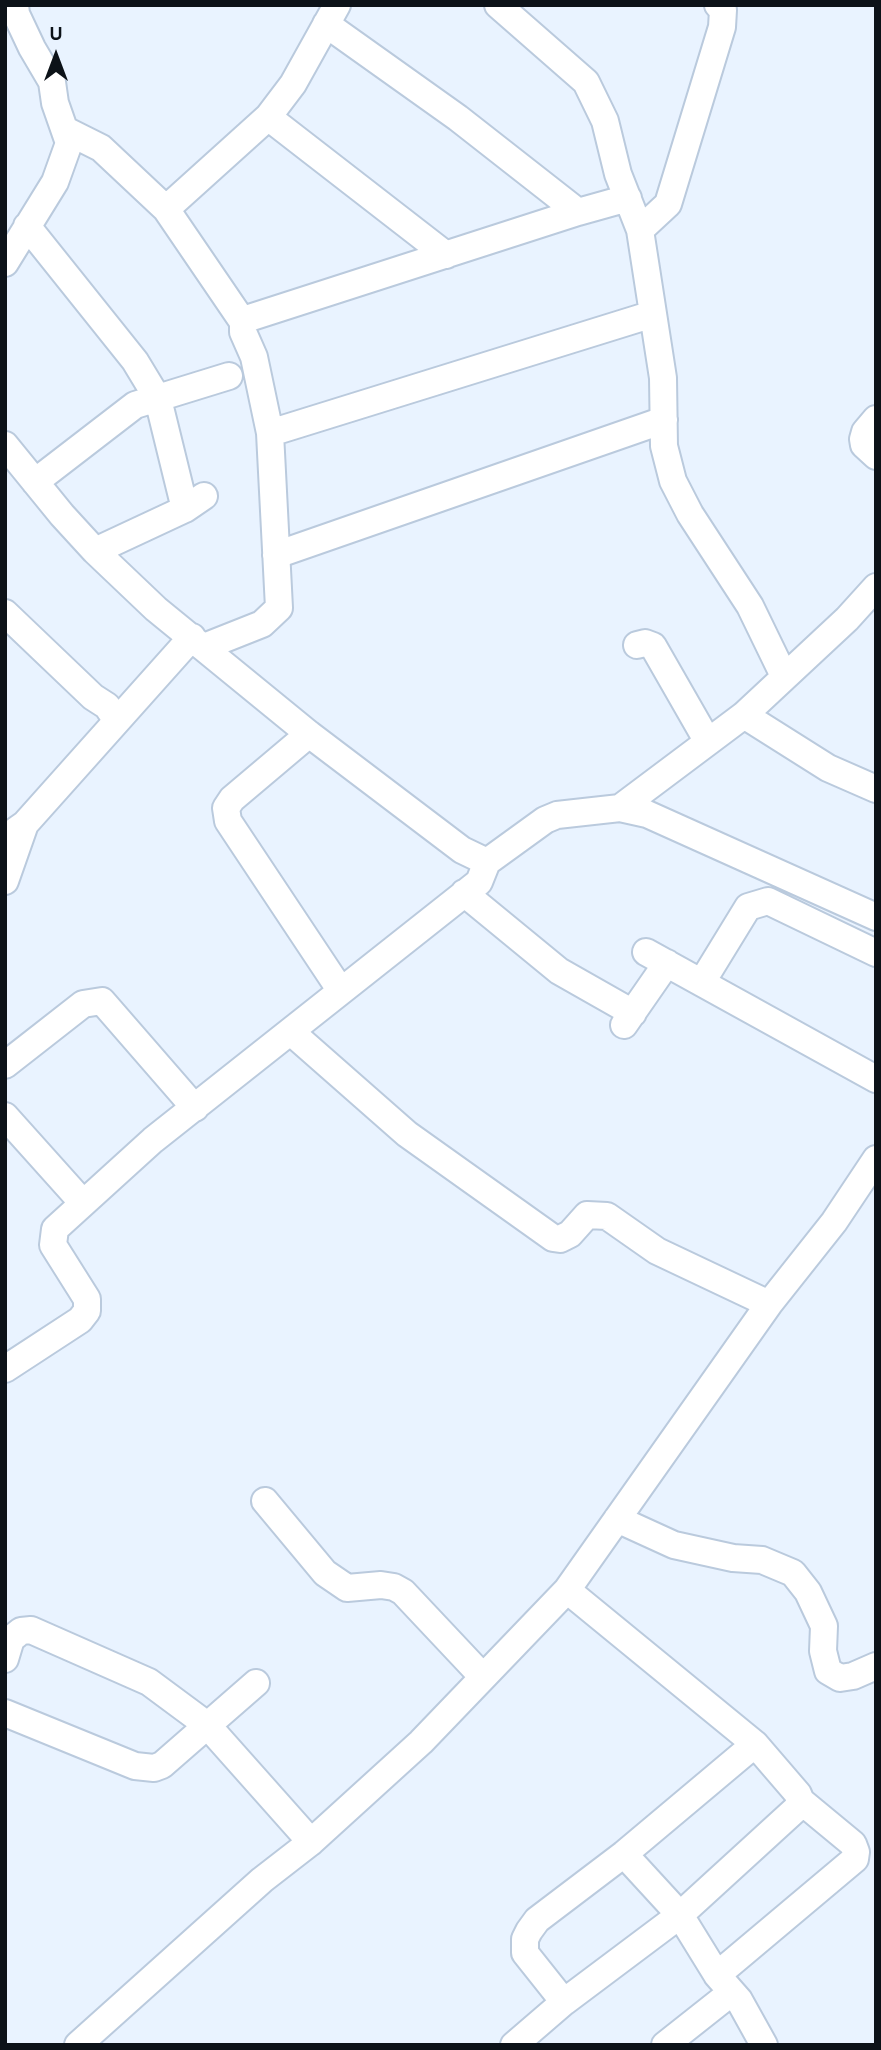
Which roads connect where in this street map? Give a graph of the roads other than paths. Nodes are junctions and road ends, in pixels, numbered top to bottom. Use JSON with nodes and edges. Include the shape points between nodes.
{"nodes":[{"id":1,"x":15,"y":5,"type":"edge"},
{"id":2,"x":498,"y":5,"type":"edge"},
{"id":3,"x":718,"y":5,"type":"edge"},
{"id":4,"x":332,"y":15,"type":"edge"},
{"id":5,"x":268,"y":117,"type":"junction"},
{"id":6,"x":65,"y":130,"type":"junction"},
{"id":7,"x":628,"y":198,"type":"junction"},
{"id":8,"x":166,"y":209,"type":"junction"},
{"id":9,"x":578,"y":212,"type":"junction"},
{"id":10,"x":27,"y":226,"type":"junction"},
{"id":11,"x":640,"y":230,"type":"junction"},
{"id":12,"x":446,"y":256,"type":"junction"},
{"id":13,"x":5,"y":263,"type":"edge"},
{"id":14,"x":653,"y":314,"type":"junction"},
{"id":15,"x":243,"y":322,"type":"junction"},
{"id":16,"x":229,"y":376,"type":"dead end"},
{"id":17,"x":158,"y":399,"type":"junction"},
{"id":18,"x":876,"y":419,"type":"edge"},
{"id":19,"x":664,"y":420,"type":"junction"},
{"id":20,"x":271,"y":433,"type":"junction"},
{"id":21,"x":5,"y":445,"type":"edge"},
{"id":22,"x":876,"y":456,"type":"edge"},
{"id":23,"x":35,"y":482,"type":"junction"},
{"id":24,"x":94,"y":551,"type":"junction"},
{"id":25,"x":276,"y":555,"type":"junction"},
{"id":26,"x":876,"y":587,"type":"edge"},
{"id":27,"x":5,"y":613,"type":"edge"},
{"id":28,"x":198,"y":641,"type":"junction"},
{"id":29,"x":637,"y":645,"type":"dead end"},
{"id":30,"x":784,"y":676,"type":"junction"},
{"id":31,"x":744,"y":715,"type":"junction"},
{"id":32,"x":117,"y":721,"type":"junction"},
{"id":33,"x":309,"y":734,"type":"junction"},
{"id":34,"x":708,"y":742,"type":"junction"},
{"id":35,"x":876,"y":789,"type":"edge"},
{"id":36,"x":620,"y":808,"type":"junction"},
{"id":37,"x":15,"y":831,"type":"edge"},
{"id":38,"x":487,"y":862,"type":"junction"},
{"id":39,"x":5,"y":881,"type":"edge"},
{"id":40,"x":464,"y":893,"type":"junction"},
{"id":41,"x":876,"y":917,"type":"edge"},
{"id":42,"x":876,"y":953,"type":"edge"},
{"id":43,"x":702,"y":982,"type":"junction"},
{"id":44,"x":341,"y":991,"type":"junction"},
{"id":45,"x":291,"y":1032,"type":"junction"},
{"id":46,"x":5,"y":1065,"type":"edge"},
{"id":47,"x":876,"y":1079,"type":"edge"},
{"id":48,"x":195,"y":1108,"type":"junction"},
{"id":49,"x":5,"y":1116,"type":"edge"},
{"id":50,"x":876,"y":1159,"type":"edge"},
{"id":51,"x":83,"y":1203,"type":"junction"},
{"id":52,"x":769,"y":1304,"type":"junction"},
{"id":53,"x":5,"y":1369,"type":"edge"},
{"id":54,"x":265,"y":1501,"type":"dead end"},
{"id":55,"x":617,"y":1519,"type":"junction"},
{"id":56,"x":566,"y":1590,"type":"junction"},
{"id":57,"x":5,"y":1659,"type":"edge"},
{"id":58,"x":876,"y":1666,"type":"edge"},
{"id":59,"x":483,"y":1677,"type":"junction"},
{"id":60,"x":256,"y":1683,"type":"dead end"},
{"id":61,"x":5,"y":1713,"type":"edge"},
{"id":62,"x":207,"y":1724,"type":"junction"},
{"id":63,"x":755,"y":1744,"type":"junction"},
{"id":64,"x":801,"y":1801,"type":"junction"},
{"id":65,"x":311,"y":1842,"type":"junction"},
{"id":66,"x":624,"y":1854,"type":"junction"},
{"id":67,"x":680,"y":1915,"type":"junction"},
{"id":68,"x":725,"y":1984,"type":"junction"},
{"id":69,"x":564,"y":2002,"type":"junction"},
{"id":70,"x":78,"y":2045,"type":"edge"},
{"id":71,"x":514,"y":2045,"type":"edge"},
{"id":72,"x":665,"y":2045,"type":"edge"},
{"id":73,"x":765,"y":2045,"type":"edge"}],
"edges":[{"from":1,"to":6,"type":"street","via":[[52,82]]},
{"from":2,"to":7,"type":"street","via":[[586,82],[605,121]]},
{"from":3,"to":11,"type":"street","via":[[723,10],[722,27],[668,204]]},
{"from":4,"to":5,"type":"street","via":[[293,84]]},
{"from":4,"to":9,"type":"street"},
{"from":5,"to":8,"type":"street"},
{"from":5,"to":12,"type":"street"},
{"from":6,"to":8,"type":"street","via":[[101,148]]},
{"from":6,"to":10,"type":"street","via":[[69,143],[55,182]]},
{"from":7,"to":9,"type":"street"},
{"from":7,"to":11,"type":"street"},
{"from":8,"to":15,"type":"street"},
{"from":9,"to":12,"type":"street"},
{"from":10,"to":13,"type":"street"},
{"from":10,"to":17,"type":"street","via":[[135,361]]},
{"from":11,"to":14,"type":"street"},
{"from":12,"to":15,"type":"street"},
{"from":14,"to":19,"type":"street"},
{"from":14,"to":20,"type":"street"},
{"from":15,"to":20,"type":"street"},
{"from":16,"to":17,"type":"street"},
{"from":17,"to":23,"type":"street","via":[[135,405]]},
{"from":17,"to":24,"type":"street","via":[[195,502]]},
{"from":18,"to":22,"type":"street","via":[[863,439]]},
{"from":19,"to":25,"type":"street"},
{"from":19,"to":30,"type":"street","via":[[664,446],[673,481],[750,606]]},
{"from":20,"to":25,"type":"street"},
{"from":21,"to":23,"type":"street"},
{"from":23,"to":24,"type":"street"},
{"from":24,"to":28,"type":"street"},
{"from":25,"to":28,"type":"street","via":[[279,608],[262,624]]},
{"from":26,"to":30,"type":"street"},
{"from":27,"to":32,"type":"street","via":[[107,706]]},
{"from":28,"to":32,"type":"street"},
{"from":28,"to":33,"type":"street"},
{"from":29,"to":34,"type":"street","via":[[653,646]]},
{"from":30,"to":31,"type":"street"},
{"from":31,"to":34,"type":"street"},
{"from":31,"to":35,"type":"street","via":[[828,768]]},
{"from":32,"to":37,"type":"street"},
{"from":33,"to":38,"type":"street","via":[[461,850]]},
{"from":33,"to":44,"type":"street","via":[[226,808],[228,821]]},
{"from":34,"to":36,"type":"street"},
{"from":36,"to":38,"type":"street","via":[[557,815]]},
{"from":36,"to":41,"type":"street","via":[[647,814]]},
{"from":37,"to":39,"type":"street"},
{"from":38,"to":40,"type":"street","via":[[479,882]]},
{"from":40,"to":43,"type":"street","via":[[559,971],[628,1020],[656,957]]},
{"from":40,"to":44,"type":"street"},
{"from":42,"to":43,"type":"street","via":[[768,901],[748,907]]},
{"from":43,"to":47,"type":"street"},
{"from":44,"to":45,"type":"street"},
{"from":45,"to":48,"type":"street"},
{"from":45,"to":52,"type":"street","via":[[407,1134],[553,1238],[570,1234],[587,1215],[607,1216],[657,1251]]},
{"from":46,"to":48,"type":"street","via":[[83,1004],[102,1001]]},
{"from":48,"to":51,"type":"street"},
{"from":49,"to":51,"type":"street"},
{"from":50,"to":52,"type":"street","via":[[834,1222]]},
{"from":51,"to":53,"type":"street","via":[[55,1229],[53,1245],[88,1299],[87,1311]]},
{"from":52,"to":55,"type":"street"},
{"from":54,"to":59,"type":"street","via":[[325,1573],[347,1588],[381,1585],[403,1592]]},
{"from":55,"to":56,"type":"street"},
{"from":55,"to":58,"type":"street","via":[[674,1545],[762,1560],[793,1573],[824,1626],[828,1671],[840,1678]]},
{"from":56,"to":59,"type":"street"},
{"from":56,"to":63,"type":"street"},
{"from":57,"to":62,"type":"street","via":[[12,1639],[31,1630],[149,1682]]},
{"from":59,"to":65,"type":"street","via":[[421,1742]]},
{"from":60,"to":62,"type":"street"},
{"from":61,"to":62,"type":"street","via":[[144,1768],[162,1765]]},
{"from":62,"to":65,"type":"street"},
{"from":63,"to":64,"type":"street"},
{"from":63,"to":66,"type":"street"},
{"from":64,"to":67,"type":"street"},
{"from":64,"to":68,"type":"street","via":[[853,1844],[855,1860]]},
{"from":65,"to":70,"type":"street","via":[[262,1880]]},
{"from":66,"to":67,"type":"street"},
{"from":66,"to":69,"type":"street","via":[[537,1920],[525,1939],[525,1954]]},
{"from":67,"to":68,"type":"street"},
{"from":67,"to":69,"type":"street"},
{"from":68,"to":72,"type":"street"},
{"from":68,"to":73,"type":"street"},
{"from":69,"to":71,"type":"street"}]}
